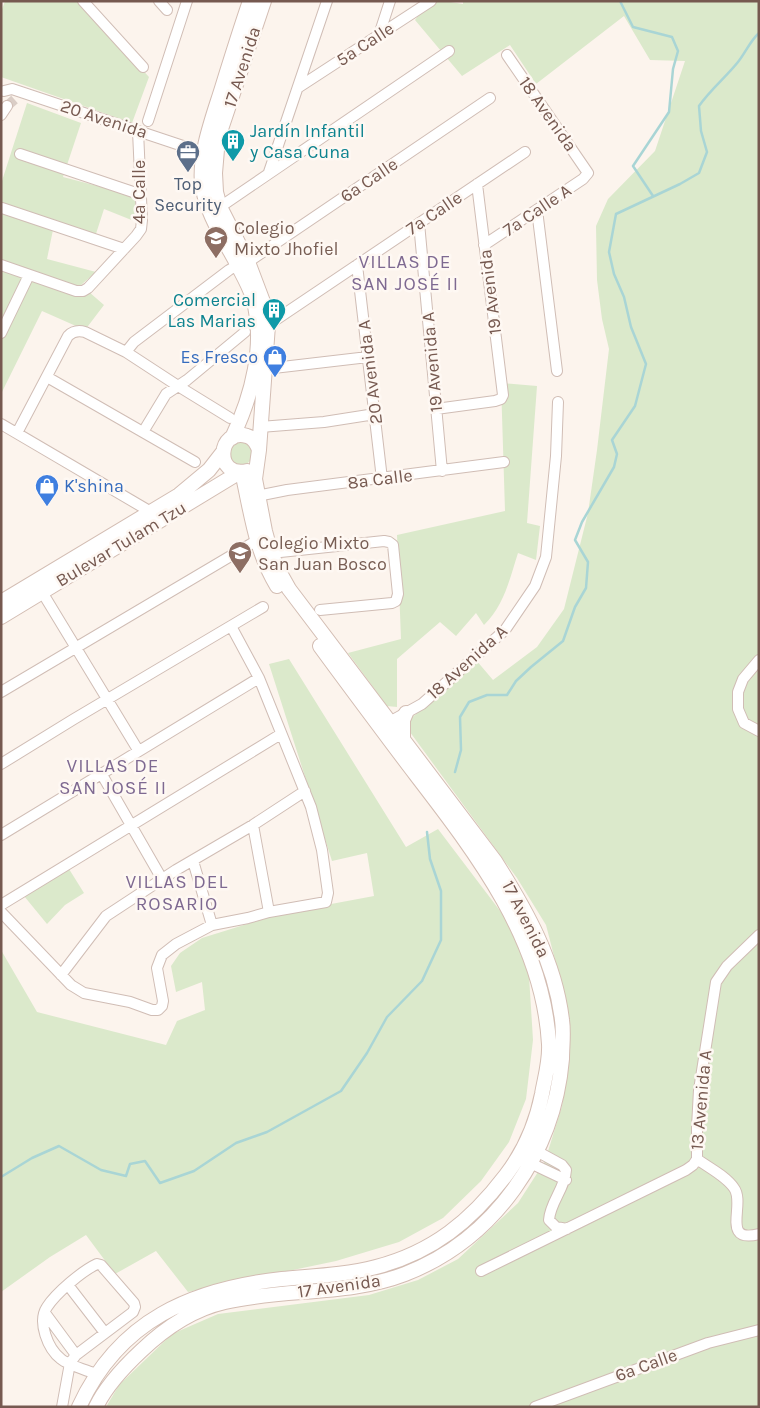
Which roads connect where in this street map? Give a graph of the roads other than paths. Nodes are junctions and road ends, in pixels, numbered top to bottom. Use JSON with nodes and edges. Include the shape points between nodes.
{"nodes":[{"id":1,"x":83,"y":1,"type":"edge"},
{"id":2,"x":160,"y":1,"type":"edge"},
{"id":3,"x":187,"y":1,"type":"edge"},
{"id":4,"x":250,"y":1,"type":"edge"},
{"id":5,"x":264,"y":1,"type":"edge"},
{"id":6,"x":327,"y":1,"type":"edge"},
{"id":7,"x":390,"y":1,"type":"edge"},
{"id":8,"x":431,"y":1,"type":"edge"},
{"id":9,"x":167,"y":10,"type":"dead end"},
{"id":10,"x":379,"y":35,"type":"junction"},
{"id":11,"x":449,"y":51,"type":"dead end"},
{"id":12,"x":507,"y":55,"type":"dead end"},
{"id":13,"x":143,"y":67,"type":"dead end"},
{"id":14,"x":299,"y":87,"type":"junction"},
{"id":15,"x":4,"y":91,"type":"dead end"},
{"id":16,"x":490,"y":98,"type":"dead end"},
{"id":17,"x":8,"y":106,"type":"edge"},
{"id":18,"x":148,"y":122,"type":"dead end"},
{"id":19,"x":138,"y":131,"type":"junction"},
{"id":20,"x":525,"y":152,"type":"dead end"},
{"id":21,"x":204,"y":153,"type":"junction"},
{"id":22,"x":20,"y":154,"type":"dead end"},
{"id":23,"x":270,"y":172,"type":"junction"},
{"id":24,"x":588,"y":173,"type":"joint"},
{"id":25,"x":477,"y":184,"type":"junction"},
{"id":26,"x":141,"y":193,"type":"junction"},
{"id":27,"x":220,"y":207,"type":"junction"},
{"id":28,"x":2,"y":208,"type":"edge"},
{"id":29,"x":537,"y":210,"type":"junction"},
{"id":30,"x":419,"y":223,"type":"junction"},
{"id":31,"x":484,"y":245,"type":"junction"},
{"id":32,"x":124,"y":249,"type":"junction"},
{"id":33,"x":243,"y":264,"type":"junction"},
{"id":34,"x":1,"y":265,"type":"edge"},
{"id":35,"x":357,"y":265,"type":"junction"},
{"id":36,"x":29,"y":275,"type":"junction"},
{"id":37,"x":268,"y":325,"type":"junction"},
{"id":38,"x":2,"y":329,"type":"edge"},
{"id":39,"x":245,"y":332,"type":"dead end"},
{"id":40,"x":126,"y":352,"type":"junction"},
{"id":41,"x":368,"y":357,"type":"junction"},
{"id":42,"x":265,"y":369,"type":"junction"},
{"id":43,"x":558,"y":371,"type":"dead end"},
{"id":44,"x":46,"y":377,"type":"junction"},
{"id":45,"x":178,"y":386,"type":"junction"},
{"id":46,"x":558,"y":402,"type":"dead end"},
{"id":47,"x":436,"y":409,"type":"junction"},
{"id":48,"x":375,"y":414,"type":"junction"},
{"id":49,"x":230,"y":418,"type":"dead end"},
{"id":50,"x":1,"y":424,"type":"edge"},
{"id":51,"x":260,"y":427,"type":"junction"},
{"id":52,"x":143,"y":432,"type":"junction"},
{"id":53,"x":17,"y":433,"type":"junction"},
{"id":54,"x":232,"y":438,"type":"junction"},
{"id":55,"x":223,"y":452,"type":"junction"},
{"id":56,"x":258,"y":456,"type":"junction"},
{"id":57,"x":195,"y":462,"type":"dead end"},
{"id":58,"x":504,"y":462,"type":"dead end"},
{"id":59,"x":442,"y":470,"type":"junction"},
{"id":60,"x":241,"y":472,"type":"junction"},
{"id":61,"x":382,"y":479,"type":"junction"},
{"id":62,"x":257,"y":496,"type":"junction"},
{"id":63,"x":151,"y":512,"type":"junction"},
{"id":64,"x":256,"y":542,"type":"junction"},
{"id":65,"x":271,"y":553,"type":"junction"},
{"id":66,"x":39,"y":586,"type":"junction"},
{"id":67,"x":8,"y":603,"type":"edge"},
{"id":68,"x":263,"y":607,"type":"dead end"},
{"id":69,"x":320,"y":610,"type":"dead end"},
{"id":70,"x":1,"y":617,"type":"edge"},
{"id":71,"x":231,"y":626,"type":"junction"},
{"id":72,"x":76,"y":647,"type":"junction"},
{"id":73,"x":759,"y":660,"type":"edge"},
{"id":74,"x":258,"y":678,"type":"junction"},
{"id":75,"x":1,"y":692,"type":"edge"},
{"id":76,"x":108,"y":699,"type":"junction"},
{"id":77,"x":406,"y":713,"type":"junction"},
{"id":78,"x":385,"y":725,"type":"junction"},
{"id":79,"x":759,"y":731,"type":"edge"},
{"id":80,"x":281,"y":734,"type":"junction"},
{"id":81,"x":402,"y":739,"type":"junction"},
{"id":82,"x":138,"y":750,"type":"junction"},
{"id":83,"x":1,"y":764,"type":"edge"},
{"id":84,"x":101,"y":773,"type":"junction"},
{"id":85,"x":305,"y":791,"type":"junction"},
{"id":86,"x":254,"y":825,"type":"junction"},
{"id":87,"x":131,"y":826,"type":"junction"},
{"id":88,"x":1,"y":835,"type":"edge"},
{"id":89,"x":193,"y":861,"type":"junction"},
{"id":90,"x":162,"y":879,"type":"junction"},
{"id":91,"x":1,"y":905,"type":"edge"},
{"id":92,"x":1,"y":912,"type":"edge"},
{"id":93,"x":269,"y":912,"type":"junction"},
{"id":94,"x":212,"y":925,"type":"junction"},
{"id":95,"x":759,"y":934,"type":"edge"},
{"id":96,"x":60,"y":975,"type":"junction"},
{"id":97,"x":528,"y":1155,"type":"junction"},
{"id":98,"x":697,"y":1159,"type":"junction"},
{"id":99,"x":567,"y":1229,"type":"junction"},
{"id":100,"x":759,"y":1234,"type":"edge"},
{"id":101,"x":481,"y":1271,"type":"dead end"},
{"id":102,"x":68,"y":1285,"type":"junction"},
{"id":103,"x":44,"y":1313,"type":"junction"},
{"id":104,"x":759,"y":1330,"type":"edge"},
{"id":105,"x":105,"y":1333,"type":"junction"},
{"id":106,"x":73,"y":1359,"type":"junction"},
{"id":107,"x":96,"y":1374,"type":"junction"},
{"id":108,"x":62,"y":1407,"type":"edge"},
{"id":109,"x":79,"y":1407,"type":"edge"},
{"id":110,"x":96,"y":1407,"type":"edge"},
{"id":111,"x":536,"y":1407,"type":"edge"}],
"edges":[{"from":1,"to":13,"type":"street"},
{"from":2,"to":9,"type":"street"},
{"from":3,"to":18,"type":"street"},
{"from":4,"to":21,"type":"main road","name":"17 Avenida"},
{"from":5,"to":27,"type":"main road","name":"17 Avenida","via":[[218,138],[215,173]]},
{"from":6,"to":14,"type":"street"},
{"from":7,"to":10,"type":"street"},
{"from":8,"to":10,"type":"street","name":"5a Calle"},
{"from":10,"to":14,"type":"street","name":"5a Calle"},
{"from":11,"to":23,"type":"street"},
{"from":12,"to":24,"type":"street","name":"18 Avenida"},
{"from":14,"to":23,"type":"street"},
{"from":15,"to":17,"type":"street","name":"20 Avenida","via":[[10,88]]},
{"from":16,"to":33,"type":"street","name":"6a Calle"},
{"from":17,"to":19,"type":"street","name":"20 Avenida"},
{"from":19,"to":21,"type":"street","name":"20 Avenida"},
{"from":19,"to":26,"type":"street","name":"4a Calle"},
{"from":20,"to":25,"type":"street","name":"7a Calle"},
{"from":21,"to":33,"type":"main road","name":"17 Avenida","via":[[202,183],[208,209]]},
{"from":22,"to":26,"type":"street"},
{"from":23,"to":27,"type":"street"},
{"from":24,"to":29,"type":"street","name":"7a Calle A"},
{"from":25,"to":30,"type":"street","name":"7a Calle"},
{"from":25,"to":31,"type":"street","name":"19 Avenida"},
{"from":26,"to":32,"type":"street","name":"4a Calle","via":[[141,229]]},
{"from":27,"to":33,"type":"main road","name":"17 Avenida"},
{"from":28,"to":32,"type":"street"},
{"from":29,"to":31,"type":"street","name":"7a Calle A"},
{"from":29,"to":43,"type":"street"},
{"from":30,"to":35,"type":"street","name":"7a Calle"},
{"from":30,"to":47,"type":"street","name":"19 Avenida A"},
{"from":31,"to":47,"type":"street","name":"19 Avenida","via":[[503,395],[501,399]]},
{"from":32,"to":36,"type":"street","name":"4a Calle","via":[[88,288],[82,290]]},
{"from":33,"to":37,"type":"main road","name":"17 Avenida","via":[[263,300]]},
{"from":33,"to":40,"type":"street","name":"6a Calle","via":[[221,276],[134,342]]},
{"from":33,"to":54,"type":"main road","name":"17 Avenida","via":[[258,331],[248,400]]},
{"from":34,"to":36,"type":"street"},
{"from":35,"to":37,"type":"street","name":"7a Calle"},
{"from":35,"to":41,"type":"street","name":"20 Avenida A"},
{"from":36,"to":38,"type":"street"},
{"from":37,"to":42,"type":"main road","name":"17 Avenida"},
{"from":39,"to":45,"type":"street"},
{"from":40,"to":44,"type":"street","via":[[85,332],[76,331],[68,336]]},
{"from":40,"to":45,"type":"street"},
{"from":41,"to":42,"type":"street"},
{"from":41,"to":48,"type":"street","name":"20 Avenida A"},
{"from":42,"to":51,"type":"main road","name":"17 Avenida"},
{"from":44,"to":52,"type":"street"},
{"from":44,"to":53,"type":"street"},
{"from":45,"to":49,"type":"street"},
{"from":45,"to":52,"type":"street","via":[[166,394]]},
{"from":46,"to":77,"type":"street","name":"18 Avenida A","via":[[546,557],[535,586],[505,630],[422,704]]},
{"from":47,"to":59,"type":"street","name":"19 Avenida A"},
{"from":48,"to":51,"type":"street"},
{"from":48,"to":61,"type":"street","name":"20 Avenida A"},
{"from":50,"to":53,"type":"street"},
{"from":51,"to":56,"type":"main road","name":"17 Avenida"},
{"from":52,"to":57,"type":"street"},
{"from":53,"to":63,"type":"street"},
{"from":54,"to":55,"type":"main road"},
{"from":54,"to":56,"type":"main road","via":[[249,437],[257,445]]},
{"from":55,"to":60,"type":"main road","via":[[229,467]]},
{"from":55,"to":63,"type":"main road","name":"Bulevar Tulam Tzu","via":[[190,486]]},
{"from":56,"to":60,"type":"main road","via":[[248,470]]},
{"from":56,"to":62,"type":"main road","name":"17 Avenida"},
{"from":58,"to":59,"type":"street","name":"8a Calle"},
{"from":59,"to":61,"type":"street","name":"8a Calle"},
{"from":60,"to":64,"type":"main road","name":"17 Avenida"},
{"from":60,"to":66,"type":"main road","name":"Bulevar Tulam Tzu"},
{"from":61,"to":62,"type":"street","name":"8a Calle"},
{"from":62,"to":65,"type":"main road","name":"17 Avenida"},
{"from":63,"to":66,"type":"main road","name":"Bulevar Tulam Tzu"},
{"from":64,"to":72,"type":"street"},
{"from":64,"to":78,"type":"main road","name":"17 Avenida","via":[[283,595]]},
{"from":65,"to":69,"type":"street","via":[[384,541],[393,545],[396,600]]},
{"from":65,"to":78,"type":"main road","name":"17 Avenida","via":[[289,589]]},
{"from":66,"to":67,"type":"main road","name":"Bulevar Tulam Tzu"},
{"from":66,"to":72,"type":"street"},
{"from":67,"to":70,"type":"main road","name":"Bulevar Tulam Tzu"},
{"from":68,"to":71,"type":"street"},
{"from":71,"to":74,"type":"street"},
{"from":71,"to":76,"type":"street"},
{"from":72,"to":75,"type":"street"},
{"from":72,"to":76,"type":"street"},
{"from":73,"to":79,"type":"street","via":[[743,679],[738,692],[738,709],[744,723]]},
{"from":74,"to":80,"type":"street"},
{"from":74,"to":82,"type":"street"},
{"from":76,"to":82,"type":"street"},
{"from":76,"to":83,"type":"street"},
{"from":77,"to":78,"type":"street","name":"18 Avenida A"},
{"from":77,"to":81,"type":"main road"},
{"from":78,"to":81,"type":"main road","name":"17 Avenida"},
{"from":78,"to":97,"type":"main road","name":"17 Avenida","via":[[486,871],[530,954],[543,1004],[549,1046]]},
{"from":80,"to":85,"type":"street"},
{"from":80,"to":87,"type":"street"},
{"from":81,"to":97,"type":"main road","name":"17 Avenida","via":[[517,895],[551,971],[562,1021],[561,1065],[547,1129]]},
{"from":82,"to":84,"type":"street"},
{"from":84,"to":87,"type":"street"},
{"from":84,"to":88,"type":"street"},
{"from":85,"to":86,"type":"street"},
{"from":85,"to":93,"type":"street","via":[[322,850],[327,900]]},
{"from":86,"to":89,"type":"street"},
{"from":86,"to":93,"type":"street"},
{"from":87,"to":90,"type":"street"},
{"from":87,"to":91,"type":"street"},
{"from":89,"to":90,"type":"street"},
{"from":89,"to":94,"type":"street"},
{"from":90,"to":96,"type":"street","via":[[106,916]]},
{"from":92,"to":96,"type":"street"},
{"from":93,"to":94,"type":"street"},
{"from":94,"to":96,"type":"street","via":[[162,955],[157,968],[163,1001],[158,1010],[84,993]]},
{"from":95,"to":98,"type":"street","name":"13 Avenida A","via":[[716,982],[699,1090]]},
{"from":97,"to":99,"type":"street","via":[[566,1180],[550,1210],[550,1220],[556,1227]]},
{"from":97,"to":107,"type":"main road","name":"17 Avenida","via":[[473,1214],[447,1236],[426,1248],[401,1259],[360,1270],[246,1285],[184,1302],[141,1328]]},
{"from":97,"to":110,"type":"main road","name":"17 Avenida","via":[[496,1211],[446,1254],[405,1274],[356,1287],[247,1298],[223,1302],[201,1311],[152,1341],[122,1372]]},
{"from":98,"to":99,"type":"street","name":"13 Avenida A","via":[[686,1170]]},
{"from":98,"to":100,"type":"street","via":[[736,1189],[736,1226],[739,1232],[748,1236]]},
{"from":99,"to":101,"type":"street","name":"13 Avenida A"},
{"from":102,"to":103,"type":"street"},
{"from":102,"to":105,"type":"street"},
{"from":102,"to":105,"type":"street","via":[[94,1266],[101,1265],[134,1303],[133,1312]]},
{"from":103,"to":106,"type":"street"},
{"from":103,"to":106,"type":"street","via":[[48,1341],[55,1354],[63,1361]]},
{"from":104,"to":111,"type":"street","name":"6a Calle","via":[[708,1343]]},
{"from":105,"to":106,"type":"street"},
{"from":106,"to":107,"type":"street"},
{"from":106,"to":108,"type":"street"},
{"from":107,"to":109,"type":"main road","name":"17 Avenida"}]}
